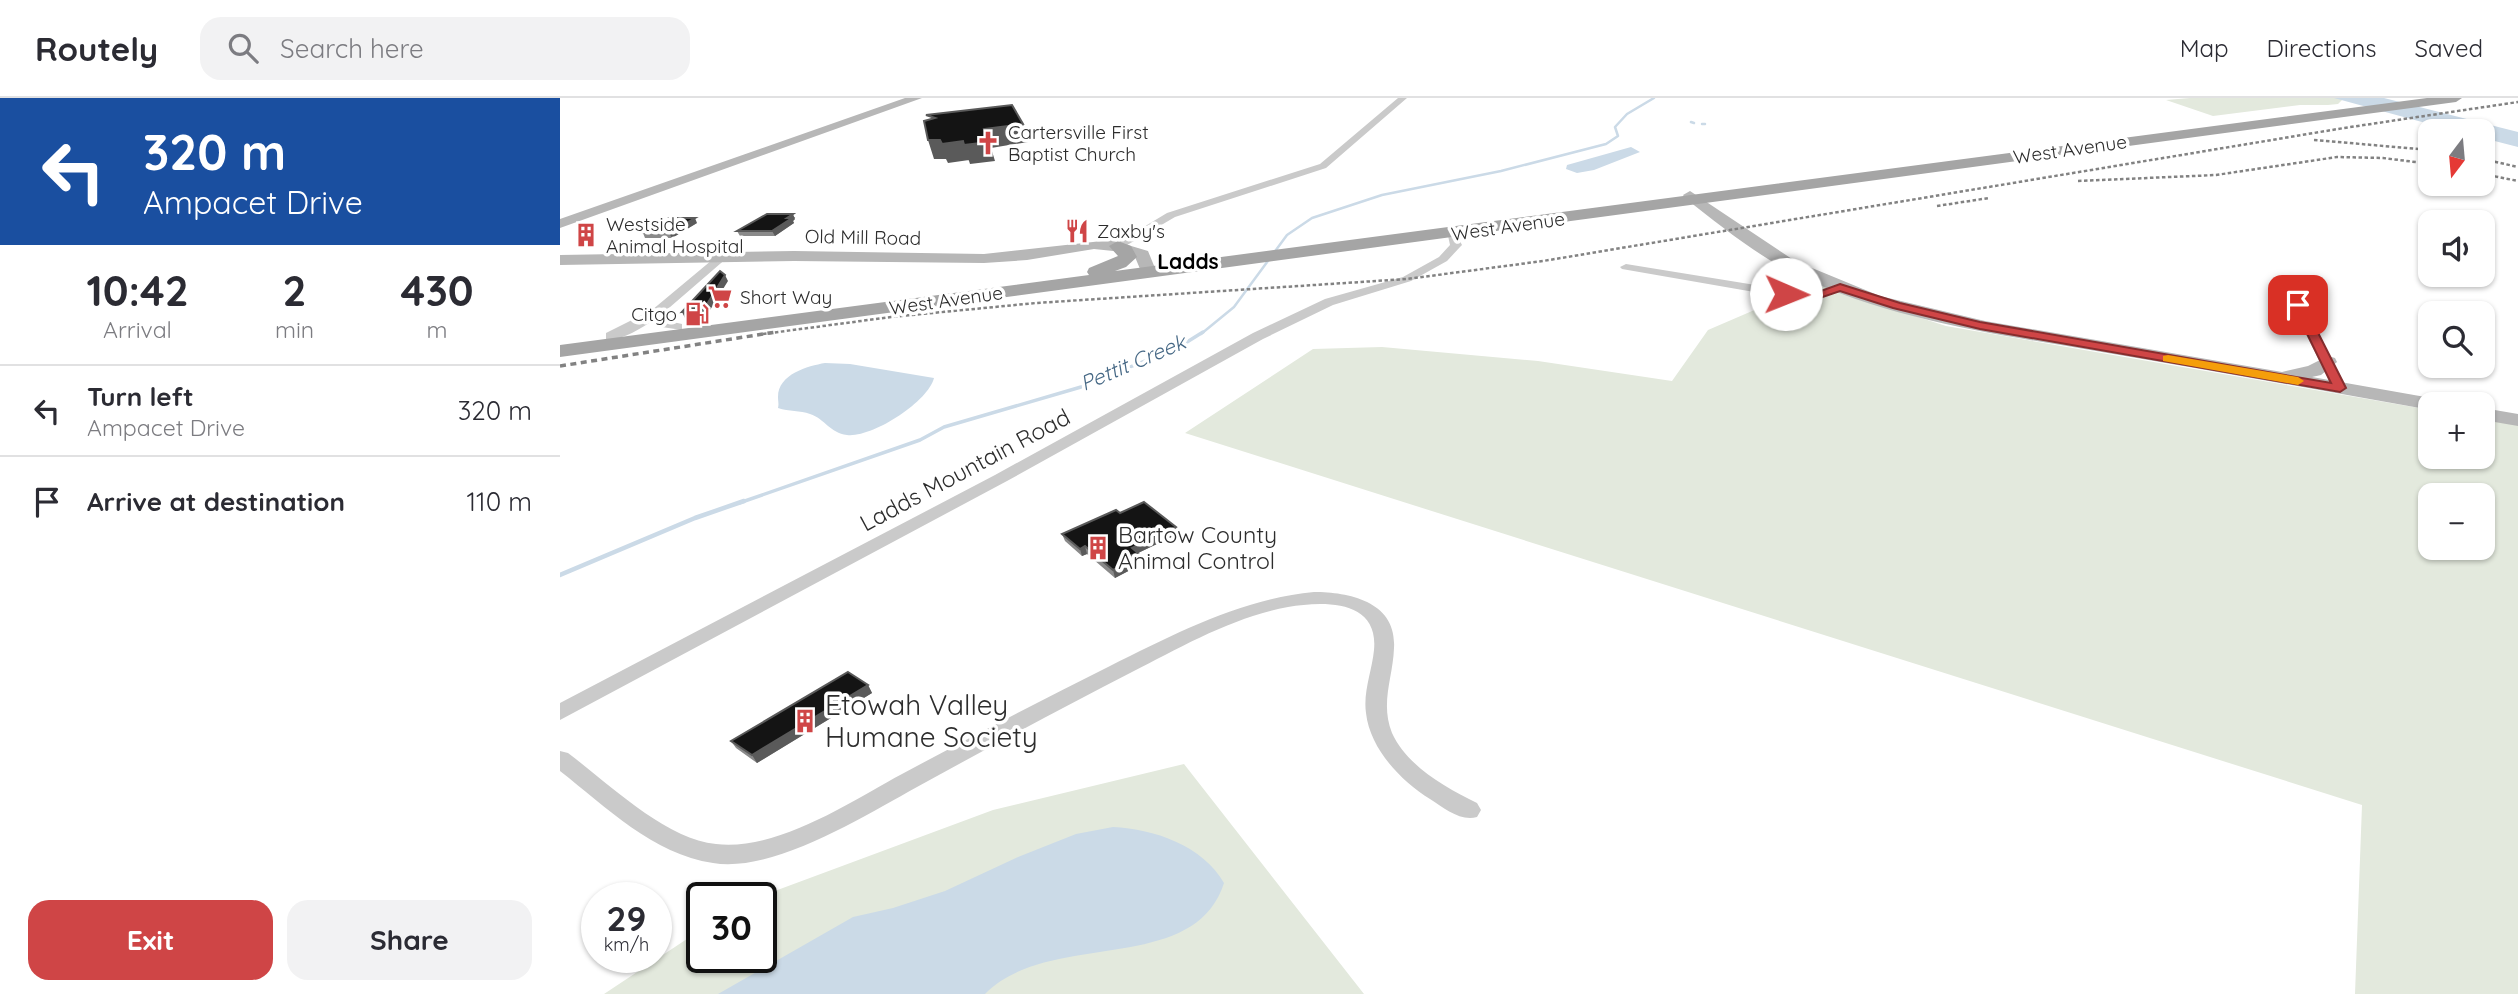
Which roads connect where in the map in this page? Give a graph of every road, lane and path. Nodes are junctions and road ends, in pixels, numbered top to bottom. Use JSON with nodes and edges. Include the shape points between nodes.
{"nodes":[{"id":1,"x":916,"y":98,"type":"edge"},
{"id":2,"x":1404,"y":98,"type":"edge"},
{"id":3,"x":2417,"y":98,"type":"edge"},
{"id":4,"x":2456,"y":98,"type":"edge"},
{"id":5,"x":2451,"y":99,"type":"edge"},
{"id":6,"x":2320,"y":113,"type":"junction"},
{"id":7,"x":1736,"y":192,"type":"junction"},
{"id":8,"x":1694,"y":198,"type":"junction"},
{"id":9,"x":1657,"y":203,"type":"junction"},
{"id":10,"x":1716,"y":215,"type":"junction"},
{"id":11,"x":560,"y":222,"type":"edge"},
{"id":12,"x":1451,"y":233,"type":"junction"},
{"id":13,"x":1118,"y":246,"type":"junction"},
{"id":14,"x":722,"y":257,"type":"junction"},
{"id":15,"x":560,"y":260,"type":"edge"},
{"id":16,"x":1626,"y":267,"type":"dead end"},
{"id":17,"x":1148,"y":270,"type":"junction"},
{"id":18,"x":1096,"y":272,"type":"junction"},
{"id":19,"x":1840,"y":287,"type":"junction"},
{"id":20,"x":2290,"y":291,"type":"dead end"},
{"id":21,"x":656,"y":314,"type":"junction"},
{"id":22,"x":677,"y":327,"type":"junction"},
{"id":23,"x":611,"y":336,"type":"junction"},
{"id":24,"x":560,"y":342,"type":"edge"},
{"id":25,"x":560,"y":351,"type":"edge"},
{"id":26,"x":2328,"y":362,"type":"junction"},
{"id":27,"x":2265,"y":375,"type":"junction"},
{"id":28,"x":2340,"y":388,"type":"junction"},
{"id":29,"x":2418,"y":402,"type":"edge"},
{"id":30,"x":2495,"y":416,"type":"edge"},
{"id":31,"x":2518,"y":420,"type":"edge"},
{"id":32,"x":560,"y":712,"type":"edge"},
{"id":33,"x":560,"y":760,"type":"edge"},
{"id":34,"x":1469,"y":810,"type":"dead end"}],
"edges":[{"from":1,"to":11,"type":"street"},
{"from":2,"to":13,"type":"street","via":[[1323,166],[1171,215]]},
{"from":3,"to":6,"type":"main road","name":"West Avenue"},
{"from":4,"to":5,"type":"main road","name":"West Avenue"},
{"from":5,"to":6,"type":"main road","name":"West Avenue"},
{"from":6,"to":7,"type":"main road","name":"West Avenue"},
{"from":7,"to":8,"type":"main road","name":"West Avenue"},
{"from":7,"to":9,"type":"main road","via":[[1674,185]]},
{"from":7,"to":10,"type":"main road"},
{"from":8,"to":9,"type":"main road","name":"West Avenue"},
{"from":8,"to":10,"type":"street"},
{"from":9,"to":10,"type":"main road"},
{"from":9,"to":12,"type":"main road","name":"West Avenue"},
{"from":9,"to":17,"type":"main road","name":"West Avenue","via":[[1249,252]]},
{"from":10,"to":19,"type":"street","via":[[1772,254]]},
{"from":12,"to":17,"type":"main road","name":"West Avenue"},
{"from":12,"to":32,"type":"street","name":"Ladds Mountain Road","via":[[1454,250],[1436,264],[1401,281],[1329,302],[1258,336]]},
{"from":13,"to":14,"type":"street","name":"Old Mill Road","via":[[968,259]]},
{"from":13,"to":17,"type":"street","via":[[1142,254]]},
{"from":13,"to":18,"type":"main road","via":[[1128,257]]},
{"from":14,"to":15,"type":"street","name":"Old Mill Road"},
{"from":14,"to":21,"type":"street"},
{"from":16,"to":19,"type":"street","via":[[1811,298]]},
{"from":17,"to":18,"type":"main road","name":"West Avenue"},
{"from":17,"to":25,"type":"main road","name":"West Avenue"},
{"from":18,"to":22,"type":"main road","name":"West Avenue"},
{"from":19,"to":27,"type":"street","via":[[1955,320]]},
{"from":20,"to":26,"type":"street"},
{"from":21,"to":22,"type":"street","via":[[659,323]]},
{"from":21,"to":23,"type":"street"},
{"from":22,"to":23,"type":"main road","name":"West Avenue"},
{"from":23,"to":24,"type":"main road","name":"West Avenue"},
{"from":26,"to":27,"type":"street","via":[[2307,373]]},
{"from":26,"to":28,"type":"street"},
{"from":27,"to":28,"type":"street"},
{"from":28,"to":29,"type":"street"},
{"from":30,"to":31,"type":"street"},
{"from":33,"to":34,"type":"street","via":[[678,843],[713,854],[752,851],[830,824],[1189,636],[1271,605],[1330,599],[1363,606],[1380,623],[1384,643],[1375,710],[1388,742],[1422,783]]}]}
